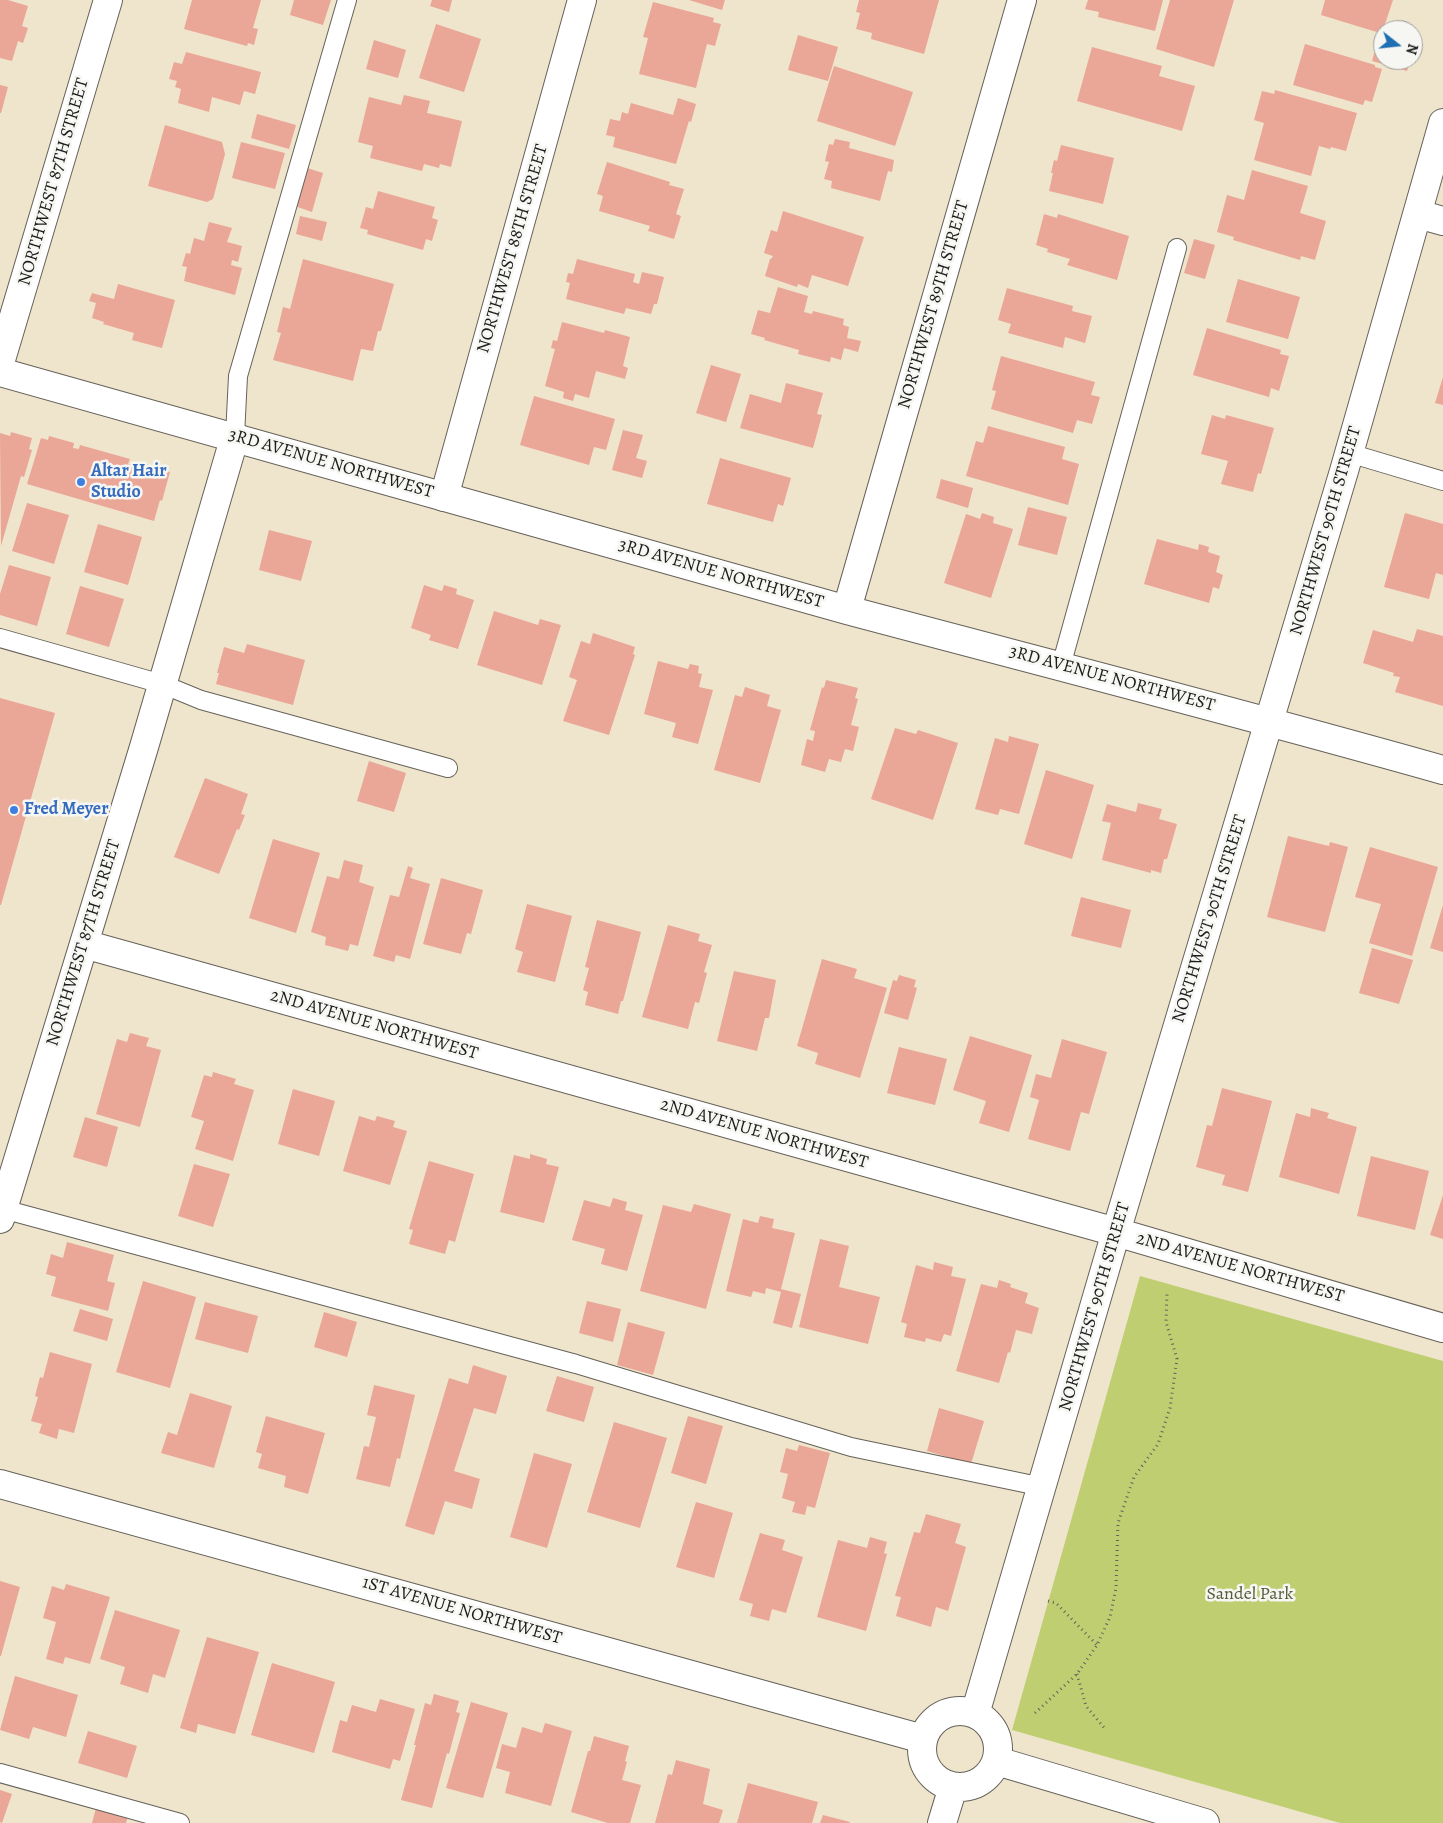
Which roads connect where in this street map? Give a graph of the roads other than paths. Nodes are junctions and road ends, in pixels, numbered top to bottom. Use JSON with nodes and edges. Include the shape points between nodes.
{"nodes":[{"id":1,"x":108,"y":0,"type":"edge"},
{"id":2,"x":347,"y":0,"type":"edge"},
{"id":3,"x":582,"y":0,"type":"edge"},
{"id":4,"x":1022,"y":0,"type":"edge"},
{"id":5,"x":1443,"y":123,"type":"edge"},
{"id":6,"x":1430,"y":218,"type":"edge"},
{"id":7,"x":1177,"y":248,"type":"dead end"},
{"id":8,"x":0,"y":363,"type":"edge"},
{"id":9,"x":0,"y":372,"type":"edge"},
{"id":10,"x":235,"y":436,"type":"junction"},
{"id":11,"x":1349,"y":453,"type":"junction"},
{"id":12,"x":1443,"y":481,"type":"edge"},
{"id":13,"x":444,"y":497,"type":"junction"},
{"id":14,"x":846,"y":610,"type":"junction"},
{"id":15,"x":0,"y":638,"type":"edge"},
{"id":16,"x":1061,"y":666,"type":"junction"},
{"id":17,"x":162,"y":684,"type":"junction"},
{"id":18,"x":1270,"y":721,"type":"junction"},
{"id":19,"x":448,"y":768,"type":"dead end"},
{"id":20,"x":1443,"y":770,"type":"edge"},
{"id":21,"x":84,"y":944,"type":"junction"},
{"id":22,"x":2,"y":1214,"type":"edge"},
{"id":23,"x":1116,"y":1232,"type":"junction"},
{"id":24,"x":1443,"y":1328,"type":"edge"},
{"id":25,"x":0,"y":1484,"type":"edge"},
{"id":26,"x":1043,"y":1487,"type":"junction"},
{"id":27,"x":976,"y":1714,"type":"junction"},
{"id":28,"x":923,"y":1739,"type":"junction"},
{"id":29,"x":997,"y":1760,"type":"junction"},
{"id":30,"x":0,"y":1773,"type":"edge"},
{"id":31,"x":953,"y":1787,"type":"junction"},
{"id":32,"x":180,"y":1823,"type":"edge"},
{"id":33,"x":942,"y":1823,"type":"edge"},
{"id":34,"x":1205,"y":1823,"type":"edge"}],
"edges":[{"from":1,"to":8,"type":"street","name":"NORTHWEST 87TH STREET"},
{"from":2,"to":10,"type":"lane","via":[[238,376]]},
{"from":3,"to":13,"type":"street","name":"NORTHWEST 88TH STREET"},
{"from":4,"to":14,"type":"street","name":"NORTHWEST 89TH STREET"},
{"from":5,"to":6,"type":"street","name":"NORTHWEST 90TH STREET"},
{"from":6,"to":11,"type":"street","name":"NORTHWEST 90TH STREET"},
{"from":7,"to":16,"type":"lane"},
{"from":9,"to":10,"type":"street","name":"3RD AVENUE NORTHWEST"},
{"from":10,"to":13,"type":"street","name":"3RD AVENUE NORTHWEST"},
{"from":10,"to":17,"type":"street","name":"NORTHWEST 87TH STREET"},
{"from":11,"to":12,"type":"lane"},
{"from":11,"to":18,"type":"street","name":"NORTHWEST 90TH STREET"},
{"from":13,"to":14,"type":"street","name":"3RD AVENUE NORTHWEST"},
{"from":14,"to":16,"type":"street","name":"3RD AVENUE NORTHWEST"},
{"from":15,"to":17,"type":"lane"},
{"from":16,"to":18,"type":"street","name":"3RD AVENUE NORTHWEST"},
{"from":17,"to":19,"type":"lane","via":[[201,700]]},
{"from":17,"to":21,"type":"street","name":"NORTHWEST 87TH STREET"},
{"from":18,"to":20,"type":"street","name":"3RD AVENUE NORTHWEST"},
{"from":18,"to":23,"type":"street","name":"NORTHWEST 90TH STREET"},
{"from":21,"to":22,"type":"street","name":"NORTHWEST 87TH STREET"},
{"from":21,"to":23,"type":"street","name":"2ND AVENUE NORTHWEST"},
{"from":22,"to":26,"type":"lane","via":[[576,1364],[851,1447]]},
{"from":23,"to":24,"type":"street","name":"2ND AVENUE NORTHWEST"},
{"from":23,"to":26,"type":"street","name":"NORTHWEST 90TH STREET"},
{"from":25,"to":28,"type":"street","name":"1ST AVENUE NORTHWEST"},
{"from":26,"to":27,"type":"street","name":"NORTHWEST 90TH STREET"},
{"from":27,"to":28,"type":"street","via":[[950,1712],[938,1718]]},
{"from":27,"to":29,"type":"street","via":[[994,1731],[998,1743]]},
{"from":28,"to":31,"type":"street","via":[[922,1752],[928,1770],[941,1783]]},
{"from":29,"to":31,"type":"street","via":[[987,1777],[977,1784]]},
{"from":29,"to":34,"type":"street"},
{"from":30,"to":32,"type":"lane"},
{"from":31,"to":33,"type":"street"}]}
